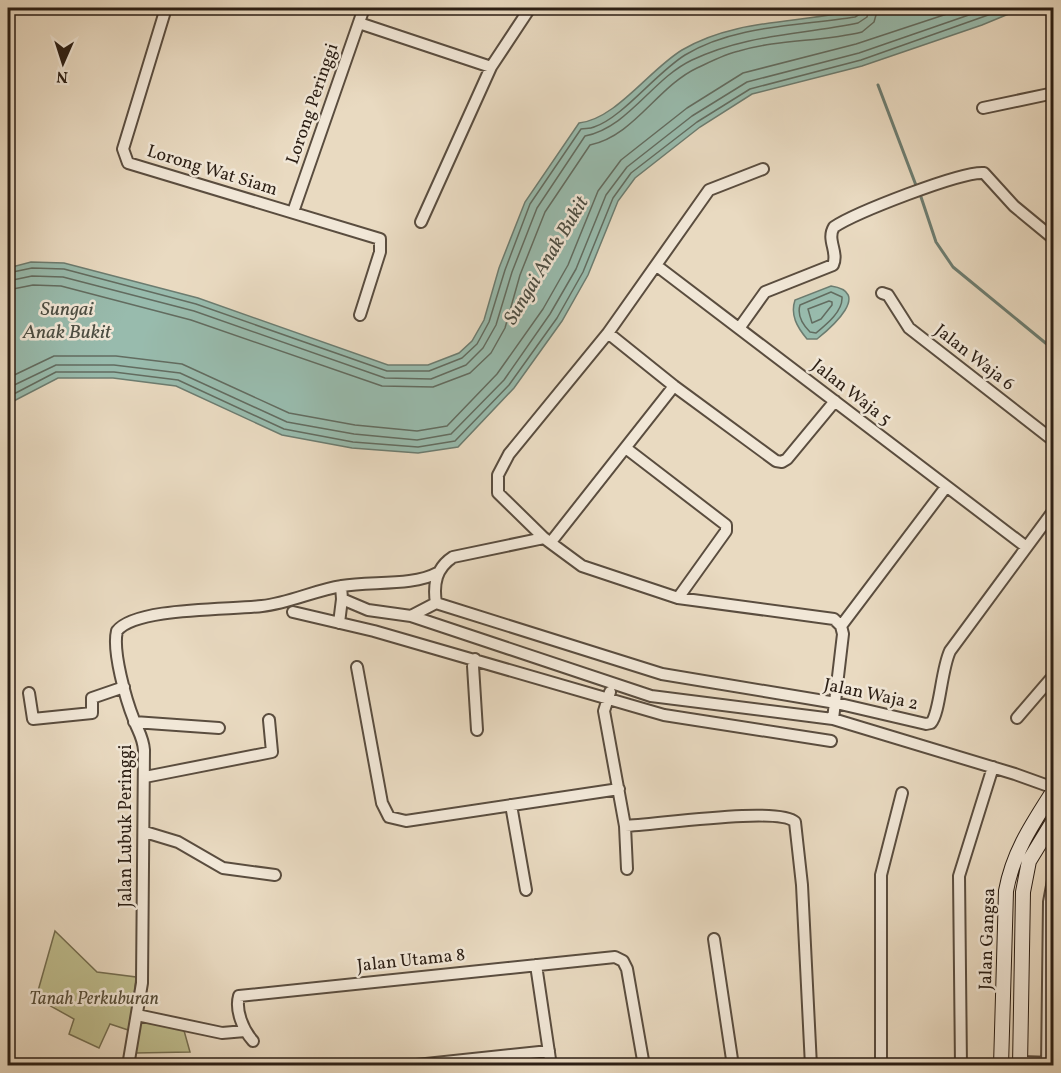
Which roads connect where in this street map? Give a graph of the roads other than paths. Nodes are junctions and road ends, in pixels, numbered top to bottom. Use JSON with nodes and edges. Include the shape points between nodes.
{"nodes":[{"id":1,"x":166,"y":8,"type":"edge"},
{"id":2,"x":364,"y":8,"type":"edge"},
{"id":3,"x":530,"y":8,"type":"edge"},
{"id":4,"x":359,"y":23,"type":"junction"},
{"id":5,"x":491,"y":67,"type":"junction"},
{"id":6,"x":1053,"y":93,"type":"edge"},
{"id":7,"x":983,"y":108,"type":"dead end"},
{"id":8,"x":763,"y":169,"type":"dead end"},
{"id":9,"x":293,"y":212,"type":"junction"},
{"id":10,"x":421,"y":222,"type":"dead end"},
{"id":11,"x":1053,"y":239,"type":"edge"},
{"id":12,"x":657,"y":266,"type":"junction"},
{"id":13,"x":882,"y":293,"type":"dead end"},
{"id":14,"x":360,"y":315,"type":"dead end"},
{"id":15,"x":740,"y":327,"type":"junction"},
{"id":16,"x":608,"y":333,"type":"junction"},
{"id":17,"x":674,"y":386,"type":"junction"},
{"id":18,"x":835,"y":401,"type":"junction"},
{"id":19,"x":1053,"y":441,"type":"edge"},
{"id":20,"x":627,"y":449,"type":"junction"},
{"id":21,"x":946,"y":488,"type":"junction"},
{"id":22,"x":1053,"y":510,"type":"edge"},
{"id":23,"x":548,"y":540,"type":"junction"},
{"id":24,"x":1025,"y":546,"type":"junction"},
{"id":25,"x":437,"y":573,"type":"junction"},
{"id":26,"x":341,"y":586,"type":"junction"},
{"id":27,"x":678,"y":598,"type":"junction"},
{"id":28,"x":342,"y":599,"type":"junction"},
{"id":29,"x":436,"y":603,"type":"junction"},
{"id":30,"x":293,"y":612,"type":"dead end"},
{"id":31,"x":411,"y":615,"type":"junction"},
{"id":32,"x":339,"y":623,"type":"junction"},
{"id":33,"x":841,"y":626,"type":"junction"},
{"id":34,"x":475,"y":660,"type":"junction"},
{"id":35,"x":357,"y":667,"type":"dead end"},
{"id":36,"x":1053,"y":675,"type":"edge"},
{"id":37,"x":612,"y":684,"type":"junction"},
{"id":38,"x":124,"y":687,"type":"junction"},
{"id":39,"x":29,"y":693,"type":"dead end"},
{"id":40,"x":608,"y":699,"type":"junction"},
{"id":41,"x":836,"y":704,"type":"junction"},
{"id":42,"x":729,"y":706,"type":"junction"},
{"id":43,"x":1017,"y":718,"type":"dead end"},
{"id":44,"x":833,"y":719,"type":"junction"},
{"id":45,"x":269,"y":720,"type":"dead end"},
{"id":46,"x":134,"y":722,"type":"junction"},
{"id":47,"x":726,"y":724,"type":"junction"},
{"id":48,"x":219,"y":728,"type":"dead end"},
{"id":49,"x":477,"y":730,"type":"dead end"},
{"id":50,"x":831,"y":741,"type":"dead end"},
{"id":51,"x":993,"y":767,"type":"junction"},
{"id":52,"x":144,"y":777,"type":"junction"},
{"id":53,"x":618,"y":789,"type":"junction"},
{"id":54,"x":1053,"y":789,"type":"edge"},
{"id":55,"x":902,"y":793,"type":"dead end"},
{"id":56,"x":511,"y":805,"type":"junction"},
{"id":57,"x":1053,"y":820,"type":"edge"},
{"id":58,"x":625,"y":826,"type":"junction"},
{"id":59,"x":145,"y":832,"type":"junction"},
{"id":60,"x":627,"y":869,"type":"dead end"},
{"id":61,"x":275,"y":875,"type":"dead end"},
{"id":62,"x":1053,"y":875,"type":"edge"},
{"id":63,"x":526,"y":890,"type":"dead end"},
{"id":64,"x":714,"y":939,"type":"dead end"},
{"id":65,"x":536,"y":965,"type":"junction"},
{"id":66,"x":137,"y":1015,"type":"junction"},
{"id":67,"x":245,"y":1031,"type":"junction"},
{"id":68,"x":253,"y":1041,"type":"dead end"},
{"id":69,"x":549,"y":1051,"type":"junction"},
{"id":70,"x":1020,"y":1064,"type":"edge"},
{"id":71,"x":1049,"y":1064,"type":"edge"},
{"id":72,"x":128,"y":1065,"type":"edge"},
{"id":73,"x":407,"y":1065,"type":"edge"},
{"id":74,"x":551,"y":1065,"type":"edge"},
{"id":75,"x":644,"y":1065,"type":"edge"},
{"id":76,"x":732,"y":1065,"type":"edge"},
{"id":77,"x":811,"y":1065,"type":"edge"},
{"id":78,"x":881,"y":1065,"type":"edge"},
{"id":79,"x":961,"y":1065,"type":"edge"},
{"id":80,"x":1001,"y":1065,"type":"edge"}],
"edges":[{"from":1,"to":9,"type":"street","name":"Lorong Wat Siam","via":[[123,149],[128,163]]},
{"from":2,"to":4,"type":"street","name":"Lorong Peringgi"},
{"from":3,"to":5,"type":"street"},
{"from":4,"to":5,"type":"street"},
{"from":4,"to":9,"type":"street","name":"Lorong Peringgi"},
{"from":5,"to":10,"type":"street"},
{"from":6,"to":7,"type":"street"},
{"from":8,"to":12,"type":"street","via":[[709,190]]},
{"from":9,"to":14,"type":"street","name":"Lorong Wat Siam","via":[[380,239],[380,252]]},
{"from":11,"to":15,"type":"street","via":[[1014,206],[984,173],[973,174],[834,227],[830,237],[833,265],[765,292]]},
{"from":12,"to":15,"type":"street","name":"Jalan Waja 5"},
{"from":12,"to":16,"type":"street"},
{"from":13,"to":19,"type":"street","name":"Jalan Waja 6","via":[[909,328]]},
{"from":15,"to":18,"type":"street","name":"Jalan Waja 5"},
{"from":16,"to":17,"type":"street"},
{"from":16,"to":23,"type":"street","via":[[509,454],[498,475],[500,497]]},
{"from":17,"to":18,"type":"street","via":[[782,462]]},
{"from":17,"to":20,"type":"street"},
{"from":18,"to":21,"type":"street","name":"Jalan Waja 5"},
{"from":20,"to":23,"type":"street"},
{"from":20,"to":27,"type":"street","via":[[726,525],[726,531]]},
{"from":21,"to":24,"type":"street","name":"Jalan Waja 5"},
{"from":21,"to":33,"type":"street"},
{"from":22,"to":24,"type":"street","name":"Jalan Waja 2"},
{"from":23,"to":25,"type":"street","via":[[453,557],[441,564]]},
{"from":23,"to":27,"type":"street","via":[[582,566]]},
{"from":24,"to":41,"type":"street","name":"Jalan Waja 2","via":[[950,651],[941,677],[937,715],[931,723]]},
{"from":25,"to":26,"type":"street","name":"Jalan Lubuk Peringgi"},
{"from":25,"to":29,"type":"street"},
{"from":26,"to":28,"type":"street"},
{"from":26,"to":38,"type":"street","name":"Jalan Lubuk Peringgi","via":[[265,606],[151,615],[126,622],[116,636]]},
{"from":27,"to":33,"type":"street","via":[[834,619]]},
{"from":28,"to":31,"type":"street","via":[[368,610]]},
{"from":28,"to":32,"type":"street"},
{"from":29,"to":31,"type":"street"},
{"from":29,"to":41,"type":"street","name":"Jalan Waja 2","via":[[662,675]]},
{"from":30,"to":32,"type":"street"},
{"from":31,"to":37,"type":"street"},
{"from":32,"to":34,"type":"street"},
{"from":33,"to":41,"type":"street"},
{"from":34,"to":40,"type":"street"},
{"from":34,"to":49,"type":"street"},
{"from":35,"to":56,"type":"street","via":[[382,804],[389,817],[406,821]]},
{"from":36,"to":43,"type":"street"},
{"from":37,"to":40,"type":"street"},
{"from":37,"to":42,"type":"street","via":[[651,696]]},
{"from":38,"to":39,"type":"street","via":[[92,698],[92,713],[33,719]]},
{"from":38,"to":46,"type":"street","name":"Jalan Lubuk Peringgi"},
{"from":40,"to":47,"type":"street","via":[[664,715]]},
{"from":40,"to":53,"type":"street","via":[[604,711]]},
{"from":41,"to":44,"type":"street"},
{"from":42,"to":44,"type":"street"},
{"from":42,"to":47,"type":"street"},
{"from":44,"to":51,"type":"street"},
{"from":45,"to":52,"type":"street","via":[[272,752]]},
{"from":46,"to":48,"type":"street"},
{"from":46,"to":52,"type":"street","name":"Jalan Lubuk Peringgi","via":[[144,741]]},
{"from":47,"to":50,"type":"street"},
{"from":51,"to":54,"type":"street"},
{"from":51,"to":79,"type":"street","via":[[960,876]]},
{"from":52,"to":59,"type":"street","name":"Jalan Lubuk Peringgi"},
{"from":53,"to":56,"type":"street"},
{"from":53,"to":58,"type":"street"},
{"from":54,"to":80,"type":"main road","name":"Jalan Gangsa","via":[[1023,838],[1006,891]]},
{"from":55,"to":78,"type":"street","via":[[881,875]]},
{"from":56,"to":63,"type":"street"},
{"from":57,"to":70,"type":"main road","name":"Jalan Gangsa","via":[[1029,861],[1023,892]]},
{"from":58,"to":60,"type":"street"},
{"from":58,"to":77,"type":"street","via":[[762,815],[786,816],[795,822]]},
{"from":59,"to":61,"type":"street","via":[[178,842],[223,868]]},
{"from":59,"to":66,"type":"street","name":"Jalan Lubuk Peringgi","via":[[142,983]]},
{"from":62,"to":71,"type":"street","via":[[1049,902]]},
{"from":64,"to":76,"type":"street"},
{"from":65,"to":67,"type":"street","name":"Jalan Utama 8","via":[[239,996],[237,1003]]},
{"from":65,"to":69,"type":"street"},
{"from":65,"to":75,"type":"street","name":"Jalan Utama 8","via":[[615,957],[623,960]]},
{"from":66,"to":67,"type":"street","via":[[222,1033]]},
{"from":66,"to":72,"type":"street","name":"Jalan Lubuk Peringgi"},
{"from":67,"to":68,"type":"street"},
{"from":69,"to":73,"type":"street"},
{"from":69,"to":74,"type":"street"},
{"from":70,"to":71,"type":"street"}]}
